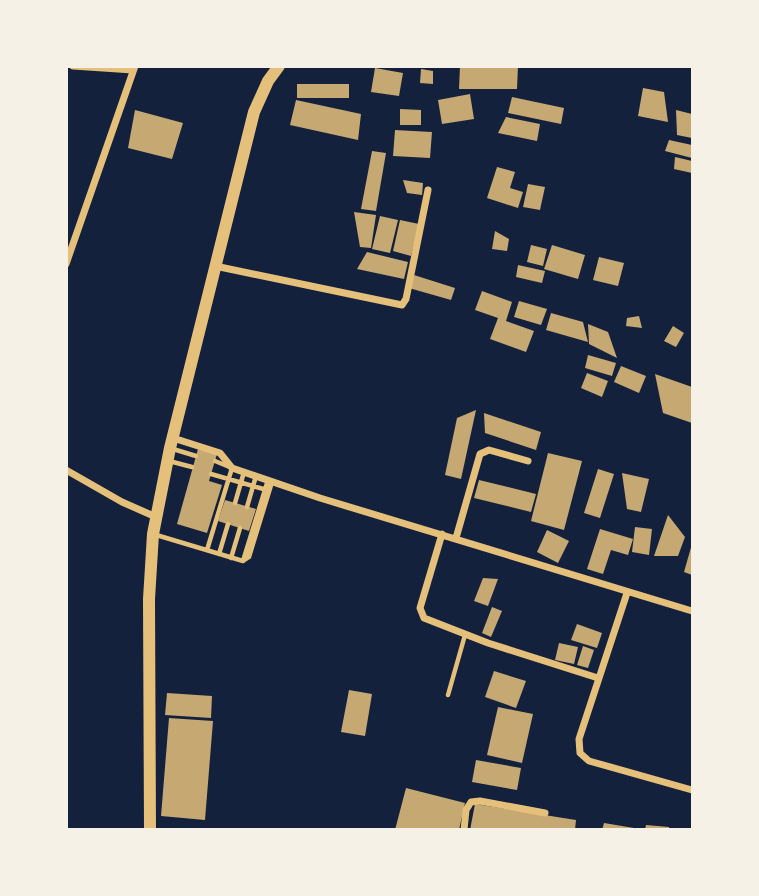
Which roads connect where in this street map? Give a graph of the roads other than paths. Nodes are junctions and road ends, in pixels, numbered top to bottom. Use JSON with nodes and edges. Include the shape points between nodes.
{"nodes":[{"id":1,"x":73,"y":66,"type":"edge"},
{"id":2,"x":279,"y":66,"type":"edge"},
{"id":3,"x":134,"y":68,"type":"edge"},
{"id":4,"x":428,"y":190,"type":"dead end"},
{"id":5,"x":66,"y":264,"type":"edge"},
{"id":6,"x":215,"y":267,"type":"junction"},
{"id":7,"x":170,"y":449,"type":"junction"},
{"id":8,"x":196,"y":456,"type":"dead end"},
{"id":9,"x":215,"y":461,"type":"dead end"},
{"id":10,"x":528,"y":461,"type":"dead end"},
{"id":11,"x":192,"y":467,"type":"dead end"},
{"id":12,"x":232,"y":468,"type":"junction"},
{"id":13,"x":66,"y":470,"type":"edge"},
{"id":14,"x":244,"y":472,"type":"junction"},
{"id":15,"x":211,"y":474,"type":"dead end"},
{"id":16,"x":256,"y":476,"type":"junction"},
{"id":17,"x":229,"y":479,"type":"junction"},
{"id":18,"x":270,"y":481,"type":"junction"},
{"id":19,"x":241,"y":482,"type":"junction"},
{"id":20,"x":253,"y":486,"type":"junction"},
{"id":21,"x":267,"y":491,"type":"junction"},
{"id":22,"x":235,"y":503,"type":"dead end"},
{"id":23,"x":247,"y":506,"type":"dead end"},
{"id":24,"x":156,"y":517,"type":"junction"},
{"id":25,"x":228,"y":524,"type":"dead end"},
{"id":26,"x":240,"y":528,"type":"dead end"},
{"id":27,"x":153,"y":534,"type":"junction"},
{"id":28,"x":442,"y":534,"type":"junction"},
{"id":29,"x":456,"y":538,"type":"junction"},
{"id":30,"x":207,"y":551,"type":"junction"},
{"id":31,"x":219,"y":554,"type":"junction"},
{"id":32,"x":231,"y":558,"type":"junction"},
{"id":33,"x":626,"y":593,"type":"junction"},
{"id":34,"x":692,"y":611,"type":"edge"},
{"id":35,"x":466,"y":635,"type":"junction"},
{"id":36,"x":598,"y":678,"type":"junction"},
{"id":37,"x":448,"y":695,"type":"dead end"},
{"id":38,"x":692,"y":790,"type":"edge"},
{"id":39,"x":545,"y":813,"type":"dead end"},
{"id":40,"x":150,"y":830,"type":"edge"},
{"id":41,"x":464,"y":830,"type":"edge"}],
"edges":[{"from":1,"to":3,"type":"street"},
{"from":2,"to":6,"type":"main road","via":[[254,112]]},
{"from":3,"to":5,"type":"street"},
{"from":4,"to":6,"type":"street","via":[[402,305]]},
{"from":6,"to":7,"type":"main road"},
{"from":7,"to":8,"type":"lane"},
{"from":7,"to":11,"type":"lane"},
{"from":7,"to":12,"type":"street","via":[[220,453]]},
{"from":7,"to":24,"type":"main road"},
{"from":9,"to":12,"type":"lane"},
{"from":10,"to":29,"type":"street","via":[[489,450],[480,454]]},
{"from":12,"to":14,"type":"street"},
{"from":12,"to":17,"type":"lane"},
{"from":13,"to":24,"type":"street"},
{"from":14,"to":16,"type":"street"},
{"from":14,"to":19,"type":"lane"},
{"from":15,"to":17,"type":"lane"},
{"from":16,"to":18,"type":"street"},
{"from":16,"to":20,"type":"lane"},
{"from":17,"to":19,"type":"lane"},
{"from":17,"to":30,"type":"lane"},
{"from":18,"to":21,"type":"lane"},
{"from":18,"to":28,"type":"street"},
{"from":19,"to":20,"type":"lane"},
{"from":19,"to":22,"type":"lane"},
{"from":20,"to":21,"type":"lane"},
{"from":20,"to":23,"type":"lane"},
{"from":21,"to":32,"type":"lane","via":[[249,557],[243,561]]},
{"from":24,"to":27,"type":"main road"},
{"from":25,"to":31,"type":"lane"},
{"from":26,"to":32,"type":"lane"},
{"from":27,"to":30,"type":"lane"},
{"from":27,"to":40,"type":"main road"},
{"from":28,"to":29,"type":"street"},
{"from":28,"to":35,"type":"street","via":[[421,614]]},
{"from":29,"to":33,"type":"street"},
{"from":30,"to":31,"type":"lane"},
{"from":31,"to":32,"type":"lane"},
{"from":33,"to":34,"type":"street"},
{"from":33,"to":36,"type":"street"},
{"from":35,"to":36,"type":"street"},
{"from":35,"to":37,"type":"lane"},
{"from":36,"to":38,"type":"street","via":[[579,739],[580,753],[589,761]]},
{"from":39,"to":41,"type":"street","via":[[471,802]]}]}
